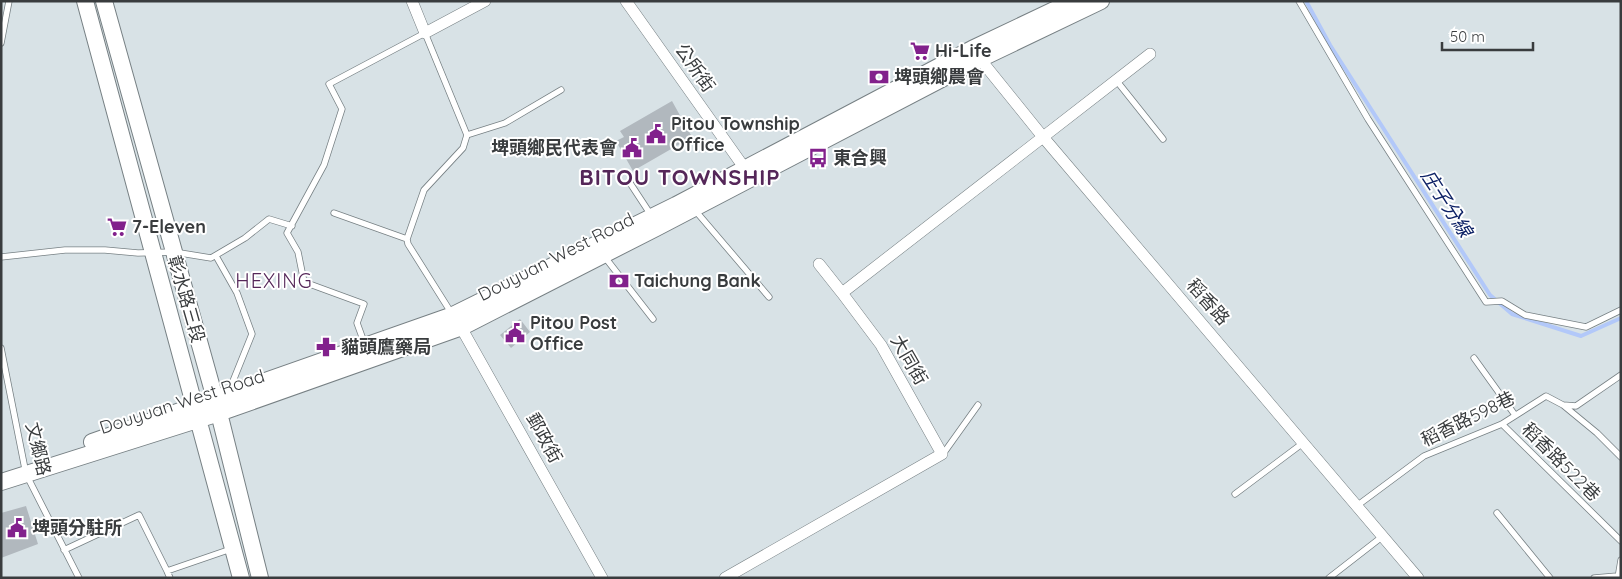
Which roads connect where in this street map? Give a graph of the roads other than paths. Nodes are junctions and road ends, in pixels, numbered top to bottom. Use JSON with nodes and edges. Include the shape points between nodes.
{"nodes":[{"id":1,"x":9,"y":1,"type":"edge"},
{"id":2,"x":85,"y":1,"type":"edge"},
{"id":3,"x":104,"y":1,"type":"edge"},
{"id":4,"x":412,"y":1,"type":"edge"},
{"id":5,"x":485,"y":1,"type":"edge"},
{"id":6,"x":626,"y":1,"type":"edge"},
{"id":7,"x":1073,"y":1,"type":"edge"},
{"id":8,"x":1101,"y":1,"type":"edge"},
{"id":9,"x":1299,"y":1,"type":"edge"},
{"id":10,"x":426,"y":33,"type":"junction"},
{"id":11,"x":1,"y":43,"type":"edge"},
{"id":12,"x":976,"y":54,"type":"junction"},
{"id":13,"x":1150,"y":54,"type":"dead end"},
{"id":14,"x":1116,"y":80,"type":"junction"},
{"id":15,"x":561,"y":90,"type":"dead end"},
{"id":16,"x":468,"y":134,"type":"junction"},
{"id":17,"x":1043,"y":137,"type":"junction"},
{"id":18,"x":1163,"y":139,"type":"dead end"},
{"id":19,"x":748,"y":174,"type":"junction"},
{"id":20,"x":630,"y":183,"type":"dead end"},
{"id":21,"x":694,"y":208,"type":"junction"},
{"id":22,"x":334,"y":213,"type":"dead end"},
{"id":23,"x":654,"y":223,"type":"junction"},
{"id":24,"x":292,"y":226,"type":"junction"},
{"id":25,"x":407,"y":238,"type":"junction"},
{"id":26,"x":174,"y":252,"type":"junction"},
{"id":27,"x":152,"y":253,"type":"junction"},
{"id":28,"x":216,"y":256,"type":"junction"},
{"id":29,"x":603,"y":256,"type":"junction"},
{"id":30,"x":1,"y":257,"type":"edge"},
{"id":31,"x":819,"y":264,"type":"dead end"},
{"id":32,"x":842,"y":293,"type":"junction"},
{"id":33,"x":769,"y":297,"type":"dead end"},
{"id":34,"x":1621,"y":310,"type":"edge"},
{"id":35,"x":654,"y":319,"type":"dead end"},
{"id":36,"x":457,"y":321,"type":"junction"},
{"id":37,"x":366,"y":346,"type":"junction"},
{"id":38,"x":1,"y":348,"type":"edge"},
{"id":39,"x":1474,"y":358,"type":"dead end"},
{"id":40,"x":1621,"y":375,"type":"edge"},
{"id":41,"x":220,"y":403,"type":"junction"},
{"id":42,"x":978,"y":405,"type":"dead end"},
{"id":43,"x":1563,"y":405,"type":"junction"},
{"id":44,"x":197,"y":412,"type":"junction"},
{"id":45,"x":1515,"y":416,"type":"junction"},
{"id":46,"x":1502,"y":424,"type":"junction"},
{"id":47,"x":1305,"y":442,"type":"junction"},
{"id":48,"x":942,"y":454,"type":"junction"},
{"id":49,"x":1621,"y":457,"type":"edge"},
{"id":50,"x":25,"y":469,"type":"junction"},
{"id":51,"x":1,"y":472,"type":"edge"},
{"id":52,"x":1,"y":482,"type":"edge"},
{"id":53,"x":1235,"y":494,"type":"dead end"},
{"id":54,"x":1358,"y":505,"type":"junction"},
{"id":55,"x":1497,"y":513,"type":"dead end"},
{"id":56,"x":1384,"y":536,"type":"junction"},
{"id":57,"x":1621,"y":541,"type":"edge"},
{"id":58,"x":234,"y":548,"type":"junction"},
{"id":59,"x":64,"y":550,"type":"junction"},
{"id":60,"x":1621,"y":560,"type":"edge"},
{"id":61,"x":166,"y":571,"type":"junction"},
{"id":62,"x":730,"y":577,"type":"edge"},
{"id":63,"x":1618,"y":577,"type":"edge"},
{"id":64,"x":79,"y":578,"type":"edge"},
{"id":65,"x":170,"y":578,"type":"edge"},
{"id":66,"x":241,"y":578,"type":"edge"},
{"id":67,"x":260,"y":578,"type":"edge"},
{"id":68,"x":602,"y":578,"type":"edge"},
{"id":69,"x":1329,"y":578,"type":"edge"},
{"id":70,"x":1418,"y":578,"type":"edge"},
{"id":71,"x":1550,"y":578,"type":"edge"},
{"id":72,"x":1594,"y":578,"type":"edge"}],
"edges":[{"from":1,"to":11,"type":"lane"},
{"from":2,"to":27,"type":"main road","name":"彰水路三段"},
{"from":3,"to":26,"type":"main road","name":"彰水路三段"},
{"from":4,"to":10,"type":"street"},
{"from":5,"to":10,"type":"street"},
{"from":6,"to":19,"type":"street","name":"公所街"},
{"from":7,"to":12,"type":"main road","name":"Douyuan West Road"},
{"from":8,"to":12,"type":"main road","name":"Douyuan West Road"},
{"from":9,"to":34,"type":"lane","via":[[1368,119],[1486,302],[1502,301],[1525,315],[1586,327]]},
{"from":10,"to":16,"type":"lane"},
{"from":10,"to":24,"type":"lane","via":[[330,84],[342,109],[324,165]]},
{"from":12,"to":17,"type":"street","name":"稻香路"},
{"from":12,"to":19,"type":"main road","name":"Douyuan West Road"},
{"from":13,"to":14,"type":"street"},
{"from":14,"to":17,"type":"street"},
{"from":14,"to":18,"type":"lane"},
{"from":15,"to":16,"type":"lane","via":[[505,123]]},
{"from":16,"to":25,"type":"lane","via":[[463,148],[424,190]]},
{"from":17,"to":32,"type":"street"},
{"from":17,"to":47,"type":"street","name":"稻香路"},
{"from":19,"to":21,"type":"main road","name":"Douyuan West Road"},
{"from":19,"to":23,"type":"main road","name":"Douyuan West Road"},
{"from":20,"to":23,"type":"lane"},
{"from":21,"to":23,"type":"main road","name":"Douyuan West Road"},
{"from":21,"to":33,"type":"lane"},
{"from":22,"to":25,"type":"lane"},
{"from":23,"to":29,"type":"main road","name":"Douyuan West Road"},
{"from":23,"to":36,"type":"main road","name":"Douyuan West Road"},
{"from":24,"to":28,"type":"lane","via":[[269,219]]},
{"from":24,"to":37,"type":"lane","via":[[287,233],[298,252],[304,282],[364,304],[357,323]]},
{"from":25,"to":36,"type":"lane"},
{"from":26,"to":27,"type":"lane"},
{"from":26,"to":28,"type":"lane"},
{"from":26,"to":41,"type":"main road","name":"彰水路三段"},
{"from":27,"to":30,"type":"lane","via":[[65,250]]},
{"from":27,"to":44,"type":"main road","name":"彰水路三段"},
{"from":28,"to":41,"type":"lane","via":[[237,293],[252,334]]},
{"from":29,"to":35,"type":"lane"},
{"from":29,"to":36,"type":"main road","name":"Douyuan West Road"},
{"from":31,"to":32,"type":"street","name":"大同街"},
{"from":32,"to":48,"type":"street","name":"大同街","via":[[880,345]]},
{"from":36,"to":37,"type":"main road","name":"Douyuan West Road"},
{"from":36,"to":41,"type":"main road","name":"Douyuan West Road"},
{"from":36,"to":68,"type":"street","name":"郵政街"},
{"from":37,"to":41,"type":"main road","name":"Douyuan West Road"},
{"from":38,"to":50,"type":"lane","name":"文鄉路"},
{"from":39,"to":45,"type":"lane"},
{"from":40,"to":43,"type":"lane","name":"稻香路598巷","via":[[1576,406]]},
{"from":41,"to":44,"type":"main road","name":"Douyuan West Road"},
{"from":41,"to":67,"type":"main road","name":"彰水路三段"},
{"from":42,"to":48,"type":"lane"},
{"from":43,"to":45,"type":"lane","name":"稻香路598巷","via":[[1546,396]]},
{"from":43,"to":49,"type":"lane"},
{"from":44,"to":50,"type":"main road","name":"Douyuan West Road"},
{"from":44,"to":58,"type":"main road","name":"彰水路三段"},
{"from":45,"to":46,"type":"lane","name":"稻香路598巷"},
{"from":46,"to":54,"type":"lane","name":"稻香路598巷","via":[[1424,456]]},
{"from":46,"to":57,"type":"lane","name":"稻香路522巷"},
{"from":47,"to":53,"type":"lane"},
{"from":47,"to":54,"type":"street","name":"稻香路"},
{"from":48,"to":62,"type":"street"},
{"from":50,"to":51,"type":"main road","name":"Douyuan West Road"},
{"from":50,"to":52,"type":"main road","name":"Douyuan West Road"},
{"from":50,"to":59,"type":"lane","name":"文鄉路"},
{"from":54,"to":56,"type":"street","name":"稻香路"},
{"from":55,"to":71,"type":"lane"},
{"from":56,"to":69,"type":"lane"},
{"from":56,"to":70,"type":"street","name":"稻香路"},
{"from":58,"to":61,"type":"lane"},
{"from":58,"to":66,"type":"main road","name":"彰水路三段"},
{"from":59,"to":61,"type":"lane","via":[[139,515]]},
{"from":59,"to":64,"type":"lane","name":"文鄉路"},
{"from":60,"to":63,"type":"lane"},
{"from":61,"to":65,"type":"lane"},
{"from":63,"to":72,"type":"lane"}]}
